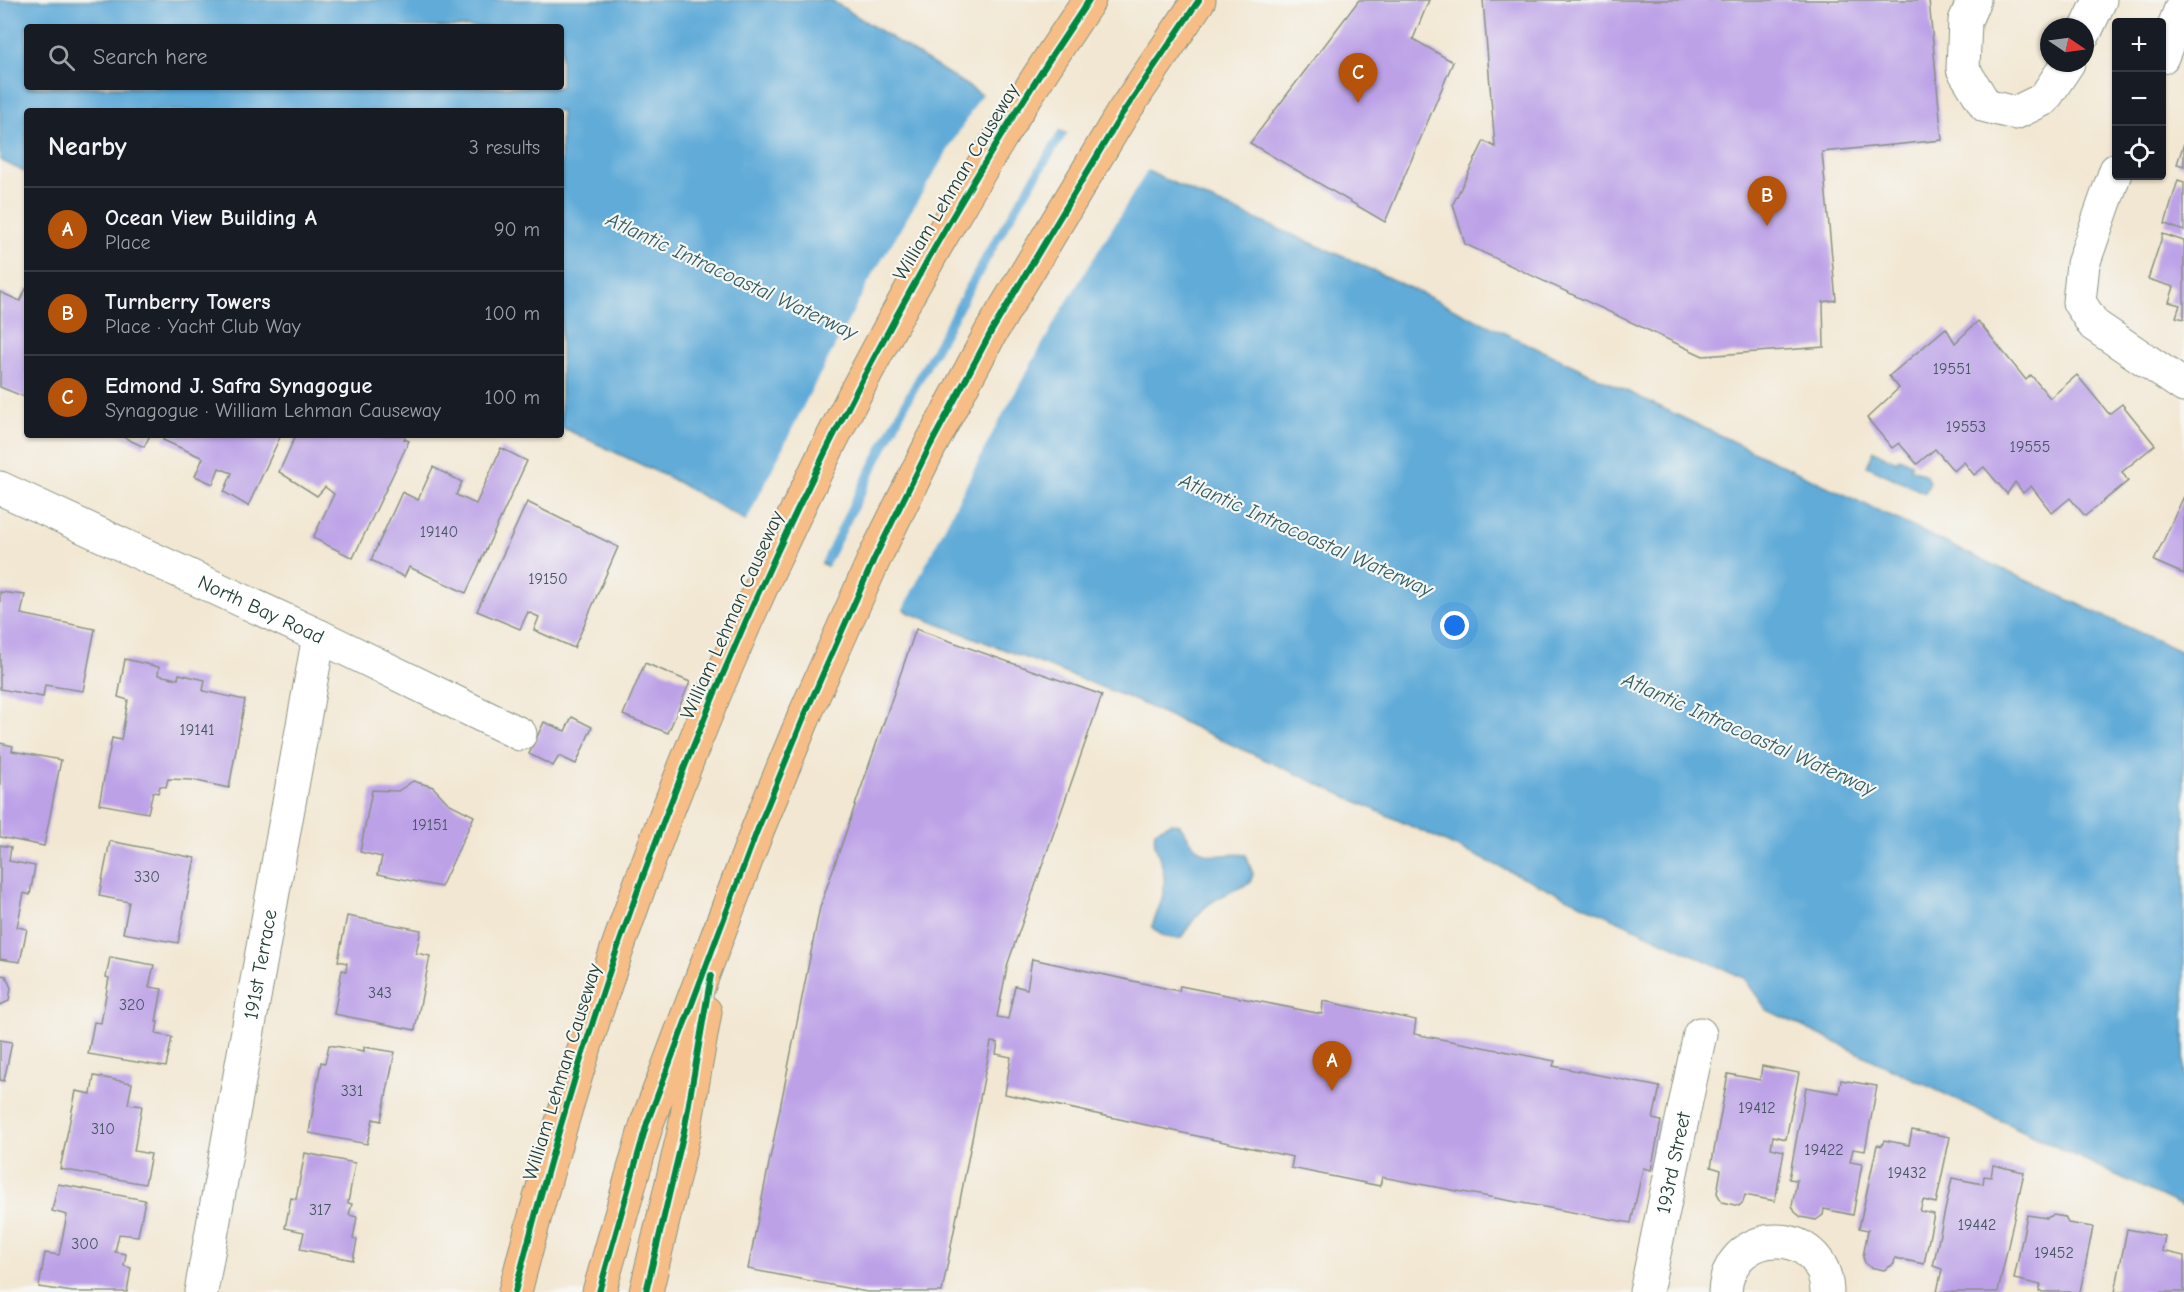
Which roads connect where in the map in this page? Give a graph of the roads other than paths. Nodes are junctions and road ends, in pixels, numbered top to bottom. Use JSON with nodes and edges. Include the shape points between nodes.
{"nodes":[{"id":1,"x":1089,"y":0,"type":"edge"},
{"id":2,"x":1198,"y":0,"type":"edge"},
{"id":3,"x":1974,"y":0,"type":"edge"},
{"id":4,"x":2100,"y":0,"type":"edge"},
{"id":5,"x":2184,"y":1,"type":"edge"},
{"id":6,"x":2092,"y":18,"type":"edge"},
{"id":7,"x":2166,"y":47,"type":"edge"},
{"id":8,"x":2062,"y":72,"type":"edge"},
{"id":9,"x":2112,"y":180,"type":"edge"},
{"id":10,"x":2184,"y":386,"type":"edge"},
{"id":11,"x":0,"y":488,"type":"edge"},
{"id":12,"x":319,"y":636,"type":"junction"},
{"id":13,"x":520,"y":734,"type":"dead end"},
{"id":14,"x":717,"y":941,"type":"junction"},
{"id":15,"x":1700,"y":1034,"type":"dead end"},
{"id":16,"x":201,"y":1292,"type":"edge"},
{"id":17,"x":515,"y":1292,"type":"edge"},
{"id":18,"x":599,"y":1292,"type":"edge"},
{"id":19,"x":646,"y":1292,"type":"edge"},
{"id":20,"x":1646,"y":1292,"type":"edge"},
{"id":21,"x":1725,"y":1292,"type":"edge"},
{"id":22,"x":1827,"y":1292,"type":"edge"}],
"edges":[{"from":1,"to":17,"type":"highway","name":"William Lehman Causeway","via":[[995,144],[899,311],[833,434],[770,566],[693,744],[645,871],[574,1083]]},
{"from":2,"to":14,"type":"highway","via":[[1053,226],[930,446],[869,568],[810,701]]},
{"from":3,"to":8,"type":"street","via":[[1965,21],[1963,69],[1986,106],[2015,113],[2044,99]]},
{"from":4,"to":6,"type":"street"},
{"from":5,"to":7,"type":"street"},
{"from":9,"to":10,"type":"street","via":[[2083,264],[2079,302],[2094,325]]},
{"from":11,"to":12,"type":"street","name":"North Bay Road"},
{"from":12,"to":13,"type":"street","name":"North Bay Road"},
{"from":12,"to":16,"type":"street","name":"191st Terrace"},
{"from":14,"to":18,"type":"highway","via":[[647,1123]]},
{"from":14,"to":19,"type":"highway","via":[[684,1132]]},
{"from":15,"to":20,"type":"street","name":"193rd Street"},
{"from":21,"to":22,"type":"street","via":[[1737,1258],[1770,1240],[1786,1241],[1816,1259],[1826,1279]]}]}
